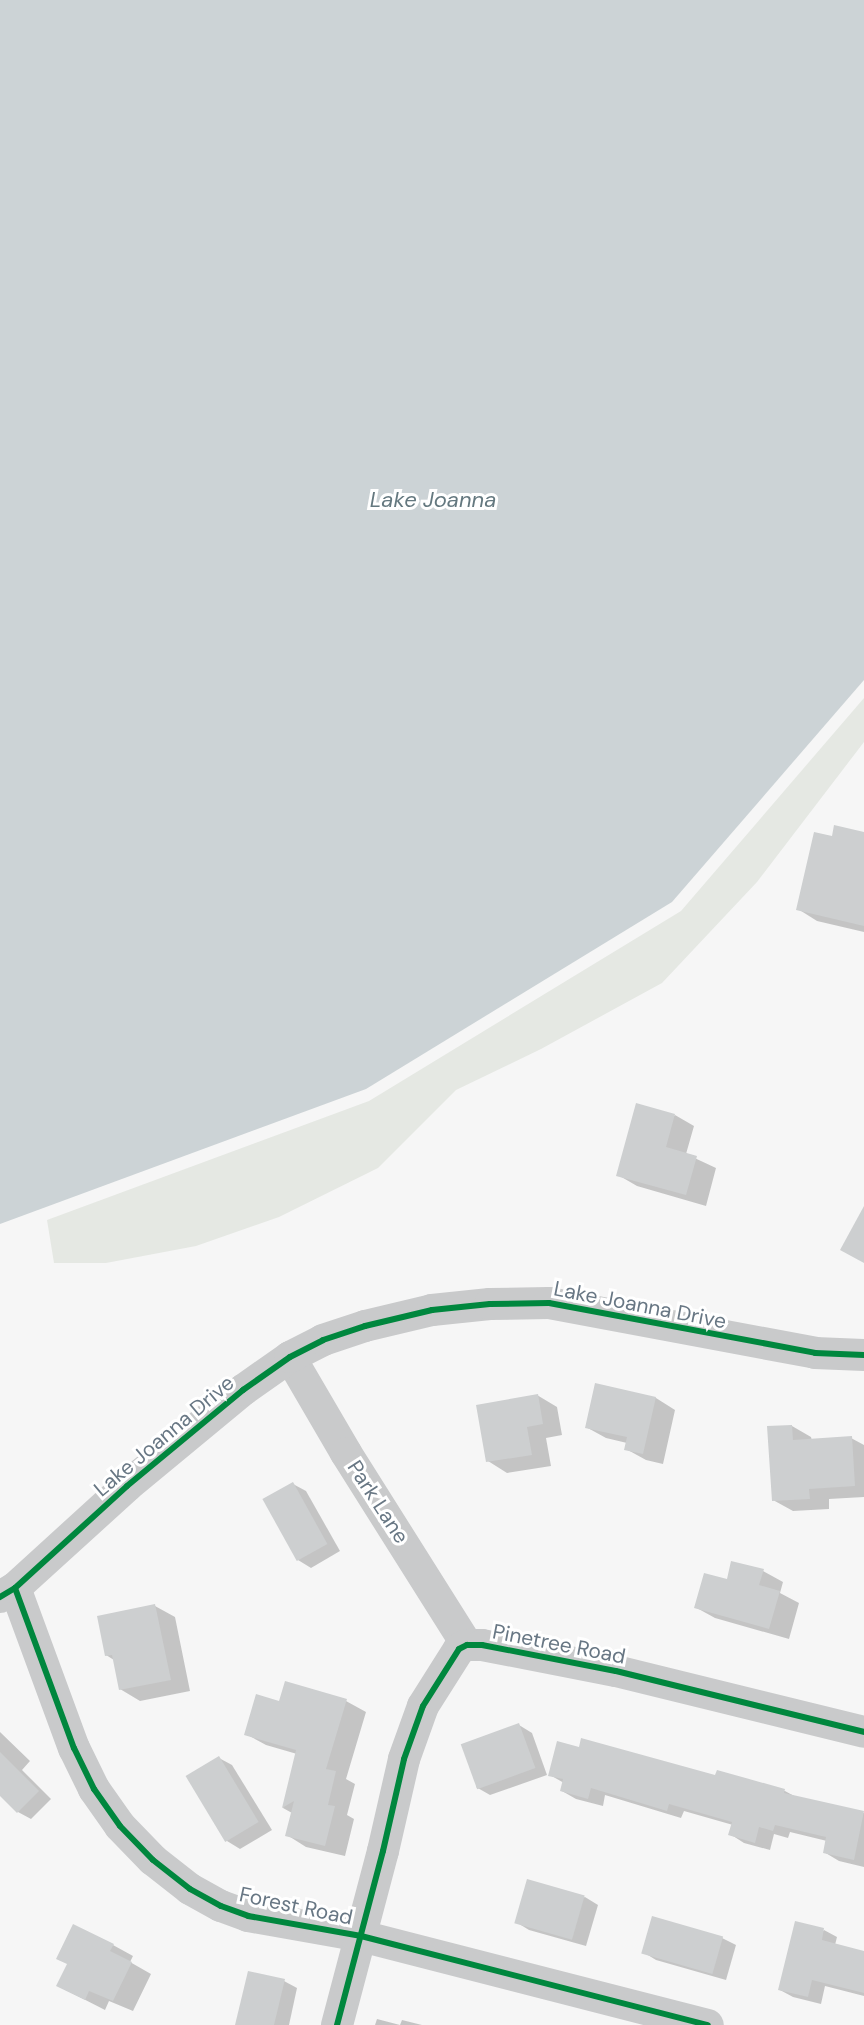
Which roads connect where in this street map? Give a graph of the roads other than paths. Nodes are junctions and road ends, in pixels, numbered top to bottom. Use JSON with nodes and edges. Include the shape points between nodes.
{"nodes":[{"id":1,"x":864,"y":1355,"type":"edge"},
{"id":2,"x":290,"y":1358,"type":"junction"},
{"id":3,"x":8,"y":1593,"type":"edge"},
{"id":4,"x":467,"y":1645,"type":"junction"},
{"id":5,"x":864,"y":1732,"type":"edge"},
{"id":6,"x":361,"y":1936,"type":"junction"},
{"id":7,"x":337,"y":2025,"type":"edge"},
{"id":8,"x":708,"y":2025,"type":"edge"}],
"edges":[{"from":1,"to":2,"type":"street","name":"Lake Joanna Drive","via":[[794,1350],[549,1303],[432,1310],[323,1340]]},
{"from":2,"to":3,"type":"street","name":"Lake Joanna Drive","via":[[243,1390]]},
{"from":2,"to":4,"type":"street","name":"Park Lane"},
{"from":3,"to":6,"type":"street","name":"Forest Road","via":[[94,1789],[120,1826],[153,1860],[190,1889],[248,1916]]},
{"from":4,"to":5,"type":"street","name":"Pinetree Road","via":[[616,1671]]},
{"from":4,"to":6,"type":"street","name":"Pinetree Road","via":[[459,1649],[446,1667],[423,1706],[404,1759]]},
{"from":6,"to":7,"type":"street","name":"Pinetree Road"},
{"from":6,"to":8,"type":"street","name":"Forest Road"}]}
